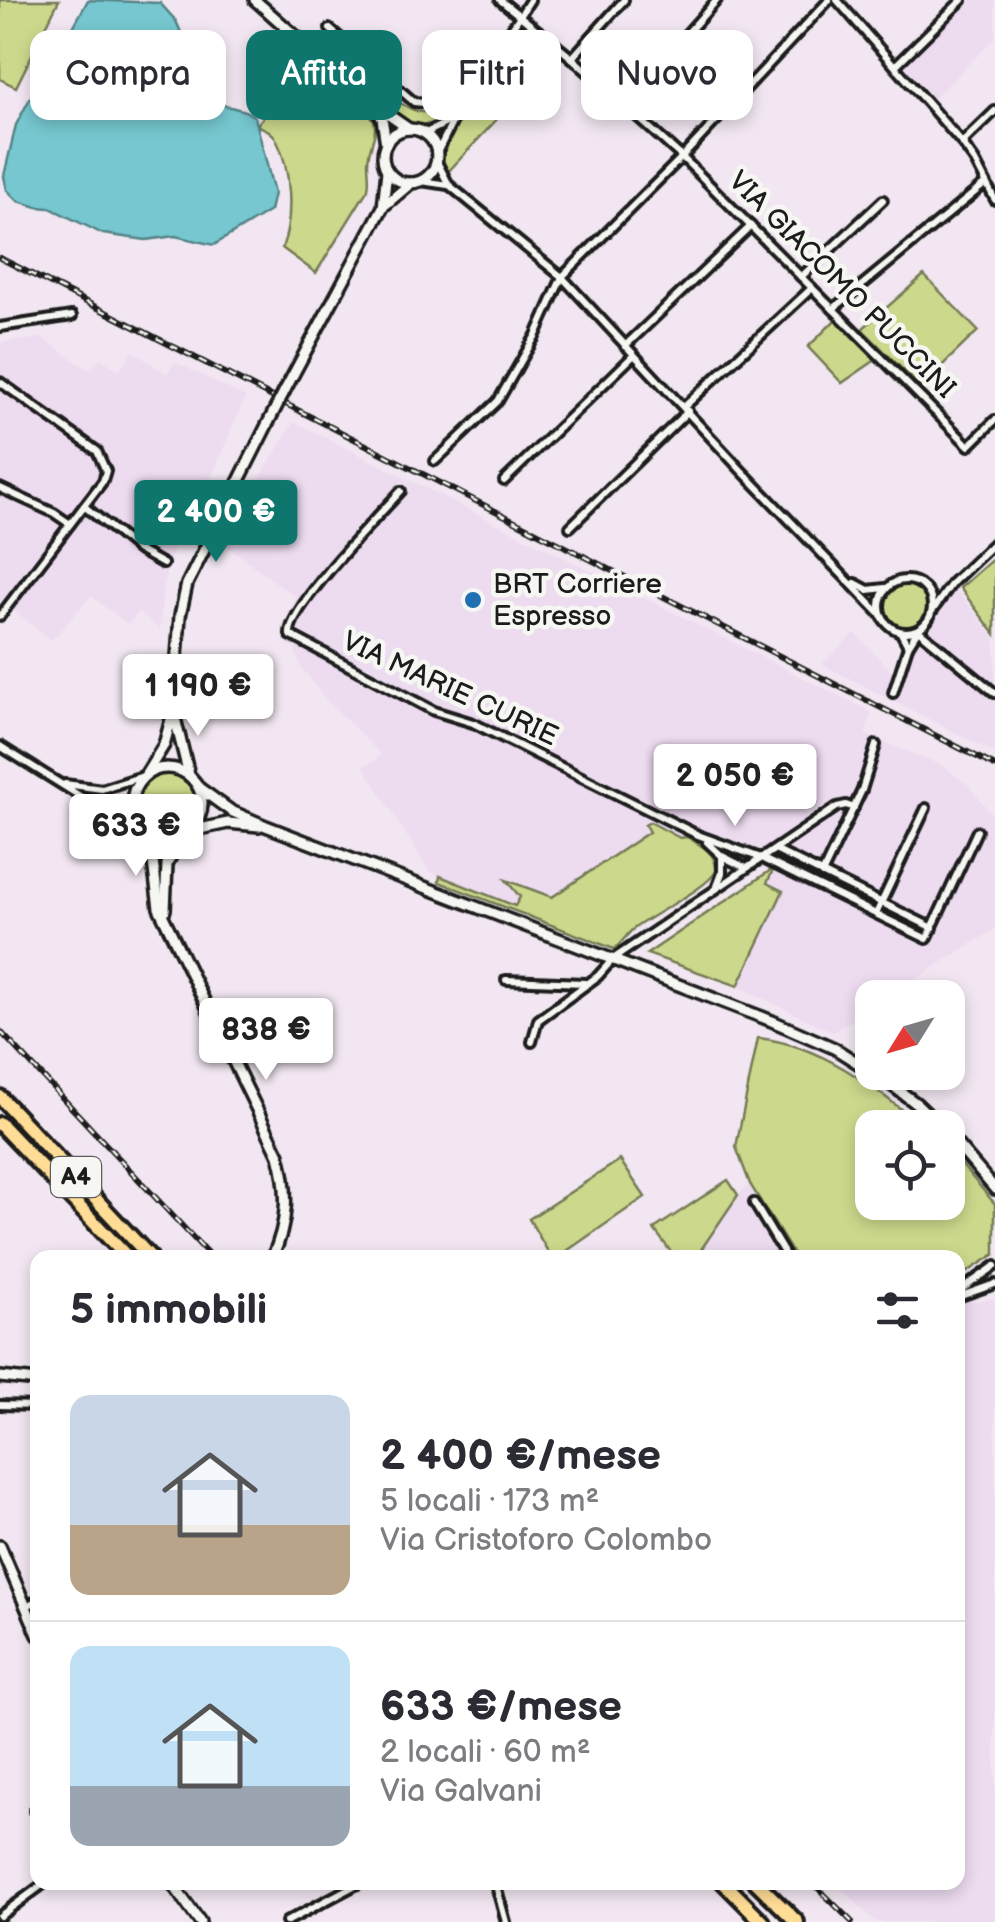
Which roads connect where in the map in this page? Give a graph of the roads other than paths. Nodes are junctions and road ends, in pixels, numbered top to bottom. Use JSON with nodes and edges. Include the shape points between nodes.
{"nodes":[{"id":1,"x":255,"y":0,"type":"edge"},
{"id":2,"x":500,"y":0,"type":"edge"},
{"id":3,"x":530,"y":0,"type":"edge"},
{"id":4,"x":624,"y":0,"type":"edge"},
{"id":5,"x":718,"y":0,"type":"edge"},
{"id":6,"x":829,"y":0,"type":"edge"},
{"id":7,"x":838,"y":0,"type":"edge"},
{"id":8,"x":962,"y":0,"type":"edge"},
{"id":9,"x":518,"y":15,"type":"junction"},
{"id":10,"x":330,"y":29,"type":"dead end"},
{"id":11,"x":289,"y":30,"type":"edge"},
{"id":12,"x":509,"y":30,"type":"edge"},
{"id":13,"x":691,"y":30,"type":"edge"},
{"id":14,"x":572,"y":58,"type":"junction"},
{"id":15,"x":896,"y":65,"type":"junction"},
{"id":16,"x":581,"y":66,"type":"edge"},
{"id":17,"x":422,"y":103,"type":"edge"},
{"id":18,"x":995,"y":112,"type":"edge"},
{"id":19,"x":382,"y":120,"type":"edge"},
{"id":20,"x":396,"y":120,"type":"edge"},
{"id":21,"x":450,"y":120,"type":"edge"},
{"id":22,"x":454,"y":120,"type":"edge"},
{"id":23,"x":640,"y":120,"type":"edge"},
{"id":24,"x":409,"y":129,"type":"junction"},
{"id":25,"x":424,"y":134,"type":"junction"},
{"id":26,"x":962,"y":143,"type":"junction"},
{"id":27,"x":386,"y":144,"type":"junction"},
{"id":28,"x":436,"y":157,"type":"junction"},
{"id":29,"x":682,"y":157,"type":"junction"},
{"id":30,"x":388,"y":171,"type":"junction"},
{"id":31,"x":416,"y":182,"type":"junction"},
{"id":32,"x":986,"y":184,"type":"junction"},
{"id":33,"x":450,"y":186,"type":"junction"},
{"id":34,"x":883,"y":200,"type":"dead end"},
{"id":35,"x":995,"y":200,"type":"edge"},
{"id":36,"x":383,"y":207,"type":"junction"},
{"id":37,"x":751,"y":226,"type":"junction"},
{"id":38,"x":562,"y":278,"type":"junction"},
{"id":39,"x":801,"y":278,"type":"junction"},
{"id":40,"x":812,"y":288,"type":"junction"},
{"id":41,"x":834,"y":309,"type":"junction"},
{"id":42,"x":72,"y":316,"type":"dead end"},
{"id":43,"x":0,"y":327,"type":"edge"},
{"id":44,"x":625,"y":346,"type":"junction"},
{"id":45,"x":634,"y":355,"type":"junction"},
{"id":46,"x":0,"y":382,"type":"edge"},
{"id":47,"x":686,"y":409,"type":"junction"},
{"id":48,"x":995,"y":420,"type":"edge"},
{"id":49,"x":435,"y":461,"type":"dead end"},
{"id":50,"x":504,"y":481,"type":"dead end"},
{"id":51,"x":0,"y":488,"type":"edge"},
{"id":52,"x":401,"y":491,"type":"dead end"},
{"id":53,"x":84,"y":506,"type":"junction"},
{"id":54,"x":70,"y":524,"type":"junction"},
{"id":55,"x":570,"y":527,"type":"dead end"},
{"id":56,"x":995,"y":542,"type":"edge"},
{"id":57,"x":163,"y":564,"type":"dead end"},
{"id":58,"x":842,"y":574,"type":"junction"},
{"id":59,"x":952,"y":582,"type":"junction"},
{"id":60,"x":891,"y":584,"type":"junction"},
{"id":61,"x":922,"y":585,"type":"junction"},
{"id":62,"x":932,"y":611,"type":"junction"},
{"id":63,"x":881,"y":615,"type":"junction"},
{"id":64,"x":0,"y":616,"type":"edge"},
{"id":65,"x":918,"y":630,"type":"junction"},
{"id":66,"x":900,"y":632,"type":"junction"},
{"id":67,"x":908,"y":646,"type":"junction"},
{"id":68,"x":893,"y":693,"type":"dead end"},
{"id":69,"x":995,"y":694,"type":"edge"},
{"id":70,"x":173,"y":712,"type":"junction"},
{"id":71,"x":876,"y":745,"type":"dead end"},
{"id":72,"x":0,"y":746,"type":"edge"},
{"id":73,"x":145,"y":775,"type":"junction"},
{"id":74,"x":189,"y":775,"type":"junction"},
{"id":75,"x":54,"y":780,"type":"junction"},
{"id":76,"x":199,"y":788,"type":"junction"},
{"id":77,"x":854,"y":808,"type":"junction"},
{"id":78,"x":926,"y":808,"type":"dead end"},
{"id":79,"x":137,"y":821,"type":"junction"},
{"id":80,"x":266,"y":826,"type":"junction"},
{"id":81,"x":977,"y":832,"type":"dead end"},
{"id":82,"x":185,"y":833,"type":"junction"},
{"id":83,"x":698,"y":835,"type":"junction"},
{"id":84,"x":776,"y":851,"type":"junction"},
{"id":85,"x":722,"y":856,"type":"junction"},
{"id":86,"x":762,"y":859,"type":"junction"},
{"id":87,"x":746,"y":868,"type":"junction"},
{"id":88,"x":821,"y":873,"type":"junction"},
{"id":89,"x":814,"y":884,"type":"junction"},
{"id":90,"x":716,"y":889,"type":"junction"},
{"id":91,"x":881,"y":902,"type":"junction"},
{"id":92,"x":876,"y":914,"type":"junction"},
{"id":93,"x":164,"y":918,"type":"junction"},
{"id":94,"x":932,"y":928,"type":"junction"},
{"id":95,"x":614,"y":959,"type":"junction"},
{"id":96,"x":506,"y":980,"type":"dead end"},
{"id":97,"x":588,"y":984,"type":"junction"},
{"id":98,"x":532,"y":1042,"type":"dead end"},
{"id":99,"x":855,"y":1062,"type":"edge"},
{"id":100,"x":898,"y":1090,"type":"edge"},
{"id":101,"x":0,"y":1097,"type":"edge"},
{"id":102,"x":922,"y":1110,"type":"edge"},
{"id":103,"x":0,"y":1124,"type":"edge"},
{"id":104,"x":965,"y":1154,"type":"edge"},
{"id":105,"x":995,"y":1189,"type":"edge"},
{"id":106,"x":754,"y":1203,"type":"dead end"},
{"id":107,"x":120,"y":1250,"type":"edge"},
{"id":108,"x":143,"y":1250,"type":"edge"},
{"id":109,"x":275,"y":1250,"type":"edge"},
{"id":110,"x":781,"y":1250,"type":"edge"},
{"id":111,"x":995,"y":1266,"type":"edge"},
{"id":112,"x":995,"y":1284,"type":"edge"},
{"id":113,"x":965,"y":1290,"type":"edge"},
{"id":114,"x":965,"y":1293,"type":"edge"},
{"id":115,"x":0,"y":1376,"type":"edge"},
{"id":116,"x":30,"y":1380,"type":"edge"},
{"id":117,"x":0,"y":1405,"type":"edge"},
{"id":118,"x":30,"y":1405,"type":"edge"},
{"id":119,"x":0,"y":1546,"type":"edge"},
{"id":120,"x":30,"y":1605,"type":"edge"},
{"id":121,"x":24,"y":1608,"type":"junction"},
{"id":122,"x":30,"y":1620,"type":"edge"},
{"id":123,"x":35,"y":1890,"type":"edge"},
{"id":124,"x":177,"y":1890,"type":"edge"},
{"id":125,"x":345,"y":1890,"type":"edge"},
{"id":126,"x":497,"y":1890,"type":"edge"},
{"id":127,"x":731,"y":1890,"type":"edge"},
{"id":128,"x":764,"y":1890,"type":"edge"},
{"id":129,"x":0,"y":1916,"type":"edge"},
{"id":130,"x":200,"y":1922,"type":"edge"},
{"id":131,"x":286,"y":1922,"type":"edge"},
{"id":132,"x":506,"y":1922,"type":"edge"},
{"id":133,"x":763,"y":1922,"type":"edge"},
{"id":134,"x":797,"y":1922,"type":"edge"}],
"edges":[{"from":1,"to":11,"type":"street"},
{"from":2,"to":9,"type":"street","name":"VIA GIACOMO PUCCINI"},
{"from":3,"to":9,"type":"street"},
{"from":4,"to":14,"type":"street"},
{"from":5,"to":13,"type":"street"},
{"from":6,"to":29,"type":"street"},
{"from":7,"to":15,"type":"street"},
{"from":8,"to":15,"type":"street"},
{"from":9,"to":12,"type":"street"},
{"from":9,"to":14,"type":"street","name":"VIA GIACOMO PUCCINI"},
{"from":10,"to":17,"type":"street"},
{"from":14,"to":16,"type":"street","name":"VIA GIACOMO PUCCINI"},
{"from":15,"to":26,"type":"street"},
{"from":18,"to":26,"type":"street"},
{"from":19,"to":27,"type":"street"},
{"from":20,"to":24,"type":"street"},
{"from":21,"to":25,"type":"street"},
{"from":22,"to":28,"type":"street"},
{"from":23,"to":29,"type":"street","name":"VIA GIACOMO PUCCINI"},
{"from":24,"to":25,"type":"street"},
{"from":24,"to":27,"type":"street"},
{"from":25,"to":28,"type":"street"},
{"from":26,"to":32,"type":"street"},
{"from":27,"to":30,"type":"street"},
{"from":28,"to":31,"type":"street","via":[[428,176]]},
{"from":28,"to":33,"type":"street"},
{"from":29,"to":37,"type":"street","name":"VIA GIACOMO PUCCINI"},
{"from":29,"to":38,"type":"street"},
{"from":30,"to":31,"type":"street"},
{"from":30,"to":36,"type":"street"},
{"from":31,"to":33,"type":"street"},
{"from":31,"to":36,"type":"street"},
{"from":32,"to":35,"type":"street"},
{"from":32,"to":41,"type":"street"},
{"from":33,"to":38,"type":"street"},
{"from":34,"to":39,"type":"street"},
{"from":36,"to":70,"type":"street","bridge":true,"via":[[186,584]]},
{"from":37,"to":39,"type":"street","name":"VIA GIACOMO PUCCINI"},
{"from":37,"to":44,"type":"street"},
{"from":38,"to":44,"type":"street"},
{"from":38,"to":49,"type":"street","via":[[498,401]]},
{"from":39,"to":40,"type":"street","name":"VIA GIACOMO PUCCINI"},
{"from":40,"to":41,"type":"street","name":"VIA GIACOMO PUCCINI"},
{"from":40,"to":47,"type":"street"},
{"from":41,"to":48,"type":"street","name":"VIA GIACOMO PUCCINI","via":[[969,446]]},
{"from":42,"to":43,"type":"street"},
{"from":44,"to":45,"type":"street"},
{"from":45,"to":47,"type":"street"},
{"from":45,"to":50,"type":"street"},
{"from":46,"to":53,"type":"street","via":[[96,452],[106,476]]},
{"from":47,"to":55,"type":"street"},
{"from":47,"to":58,"type":"street"},
{"from":51,"to":54,"type":"street"},
{"from":52,"to":83,"type":"street","name":"VIA MARIE CURIE","via":[[308,597],[290,635],[434,712],[474,723]]},
{"from":53,"to":54,"type":"street"},
{"from":53,"to":57,"type":"street"},
{"from":54,"to":64,"type":"street"},
{"from":56,"to":59,"type":"street"},
{"from":58,"to":60,"type":"street","via":[[868,590]]},
{"from":58,"to":63,"type":"street"},
{"from":59,"to":61,"type":"street","via":[[935,589]]},
{"from":59,"to":62,"type":"street"},
{"from":60,"to":61,"type":"street"},
{"from":60,"to":63,"type":"street"},
{"from":61,"to":62,"type":"street"},
{"from":62,"to":65,"type":"street"},
{"from":63,"to":66,"type":"street"},
{"from":65,"to":66,"type":"street"},
{"from":65,"to":67,"type":"street"},
{"from":65,"to":69,"type":"street"},
{"from":66,"to":67,"type":"street"},
{"from":67,"to":68,"type":"street"},
{"from":70,"to":73,"type":"street","via":[[164,745]]},
{"from":70,"to":74,"type":"street"},
{"from":71,"to":77,"type":"street"},
{"from":72,"to":75,"type":"street"},
{"from":73,"to":74,"type":"street","via":[[168,768]]},
{"from":73,"to":75,"type":"street","via":[[102,790]]},
{"from":73,"to":79,"type":"street","via":[[132,796]]},
{"from":74,"to":76,"type":"street"},
{"from":75,"to":79,"type":"street"},
{"from":76,"to":80,"type":"street"},
{"from":76,"to":82,"type":"street","via":[[201,812]]},
{"from":77,"to":84,"type":"street","via":[[837,807]]},
{"from":77,"to":88,"type":"street"},
{"from":78,"to":91,"type":"street"},
{"from":79,"to":82,"type":"street","via":[[160,837]]},
{"from":79,"to":93,"type":"street","via":[[152,854]]},
{"from":80,"to":82,"type":"street","via":[[228,823]]},
{"from":80,"to":95,"type":"street"},
{"from":81,"to":94,"type":"street"},
{"from":82,"to":93,"type":"street","via":[[167,864]]},
{"from":83,"to":85,"type":"street"},
{"from":83,"to":86,"type":"street","name":"VIA MARIE CURIE"},
{"from":84,"to":86,"type":"street"},
{"from":84,"to":88,"type":"street"},
{"from":85,"to":87,"type":"street"},
{"from":85,"to":90,"type":"street"},
{"from":86,"to":87,"type":"street"},
{"from":86,"to":89,"type":"street","name":"VIA MARIE CURIE"},
{"from":87,"to":90,"type":"street"},
{"from":88,"to":89,"type":"street"},
{"from":88,"to":91,"type":"street"},
{"from":89,"to":92,"type":"street","name":"VIA MARIE CURIE"},
{"from":90,"to":95,"type":"street"},
{"from":91,"to":92,"type":"street"},
{"from":91,"to":94,"type":"street"},
{"from":92,"to":94,"type":"street","name":"VIA MARIE CURIE","via":[[927,940]]},
{"from":93,"to":109,"type":"street","via":[[279,1155],[286,1214]]},
{"from":95,"to":97,"type":"street"},
{"from":95,"to":99,"type":"street","via":[[796,1030]]},
{"from":96,"to":97,"type":"street"},
{"from":97,"to":98,"type":"street","via":[[538,1020]]},
{"from":100,"to":102,"type":"street"},
{"from":101,"to":108,"type":"highway","number":"A4"},
{"from":103,"to":107,"type":"highway","number":"A4"},
{"from":104,"to":105,"type":"street"},
{"from":106,"to":110,"type":"street"},
{"from":111,"to":113,"type":"street"},
{"from":112,"to":114,"type":"street"},
{"from":115,"to":116,"type":"street"},
{"from":117,"to":118,"type":"street"},
{"from":119,"to":121,"type":"street"},
{"from":120,"to":121,"type":"street"},
{"from":121,"to":122,"type":"street"},
{"from":123,"to":129,"type":"street"},
{"from":124,"to":130,"type":"street"},
{"from":125,"to":131,"type":"street"},
{"from":126,"to":132,"type":"street"},
{"from":127,"to":133,"type":"highway"},
{"from":128,"to":134,"type":"highway"}]}
